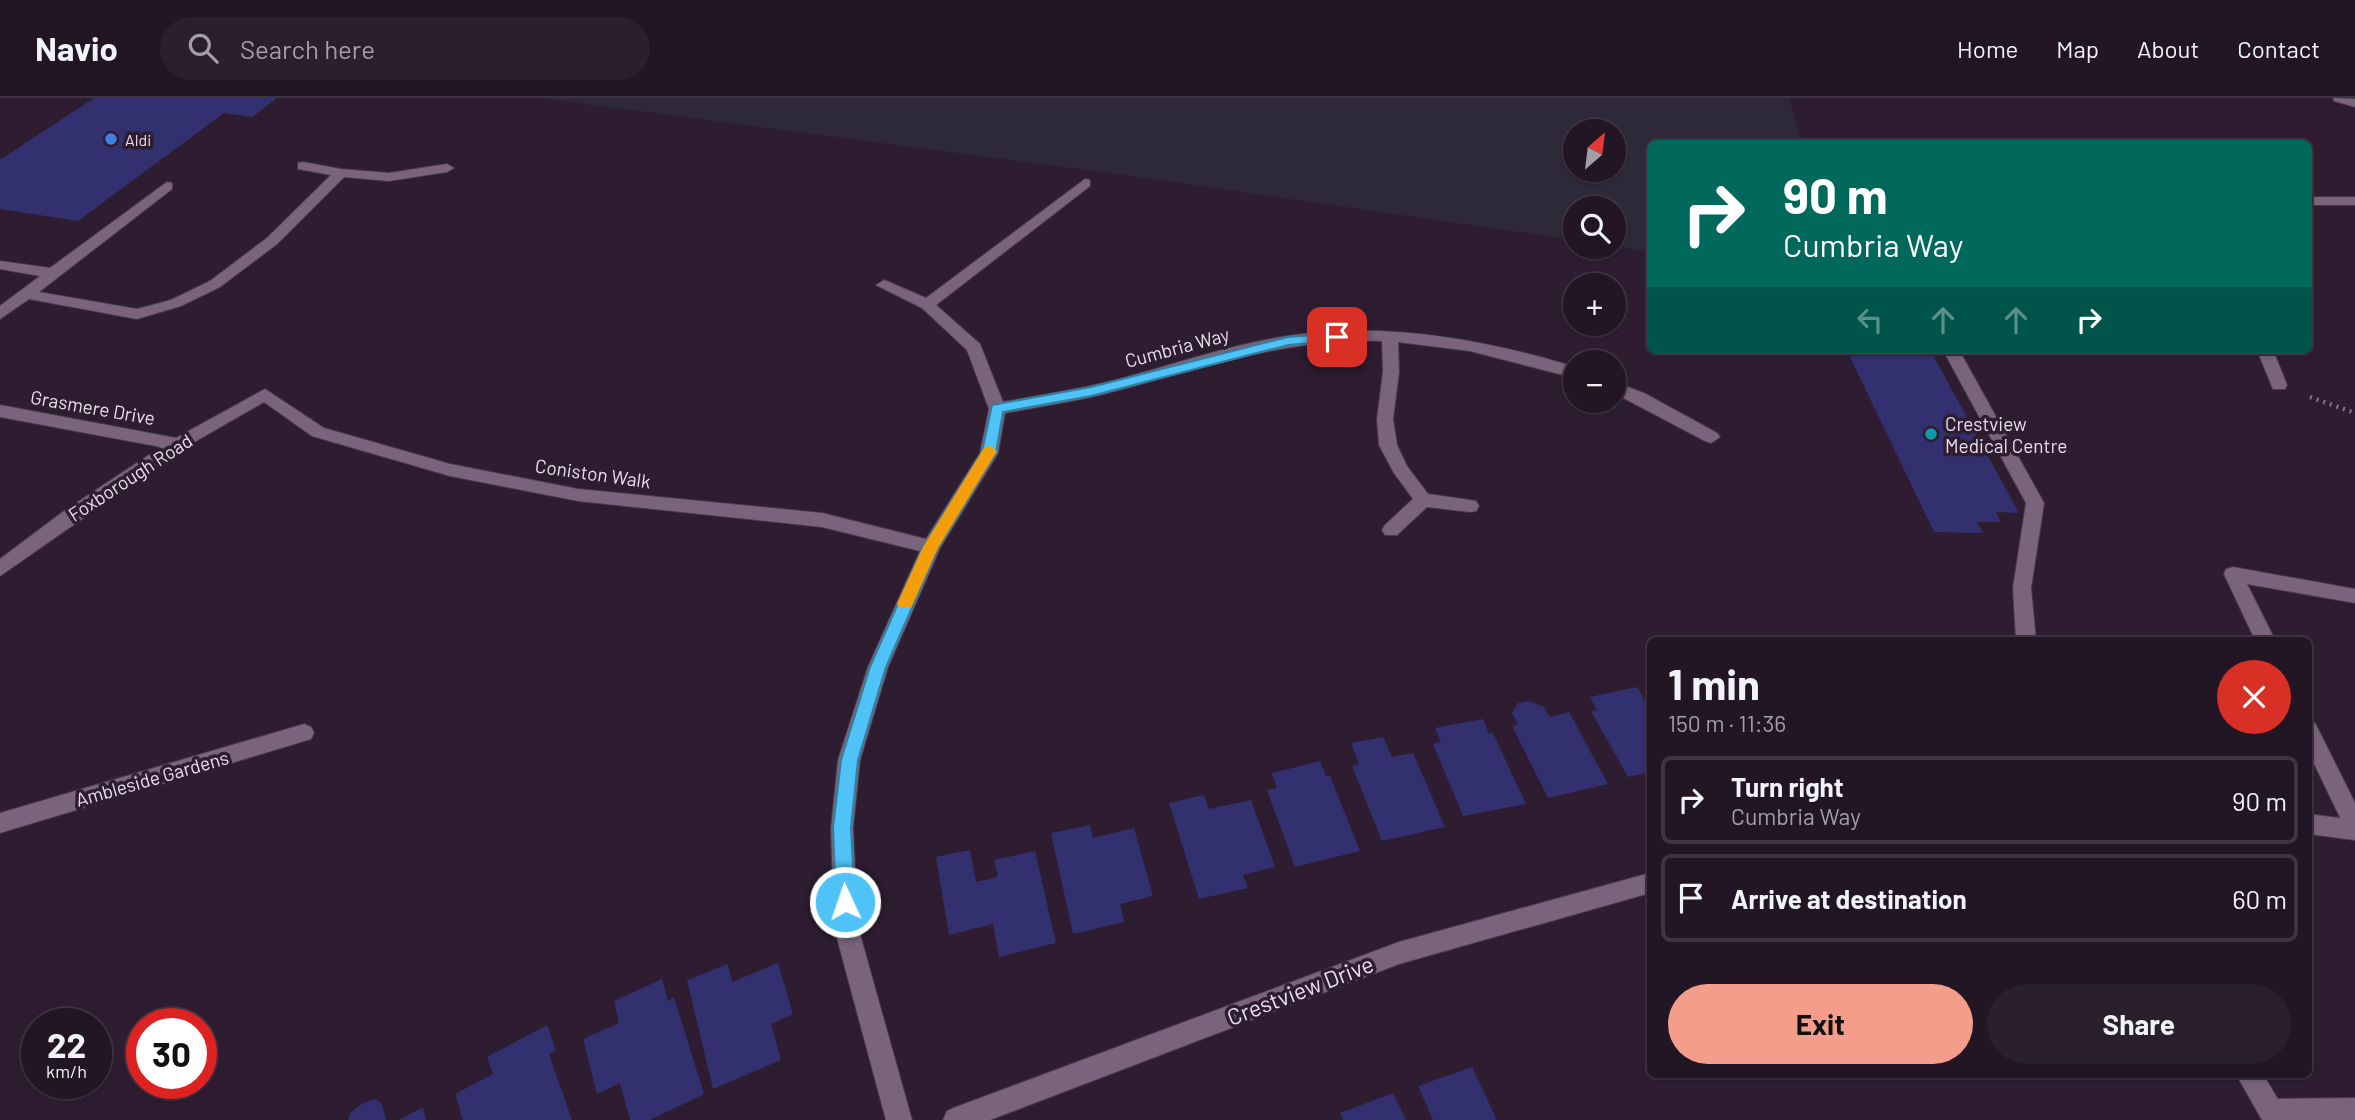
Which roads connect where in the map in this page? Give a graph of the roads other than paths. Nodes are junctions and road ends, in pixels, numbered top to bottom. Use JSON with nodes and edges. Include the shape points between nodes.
{"nodes":[{"id":1,"x":2339,"y":98,"type":"edge"},
{"id":2,"x":2355,"y":103,"type":"edge"},
{"id":3,"x":303,"y":166,"type":"dead end"},
{"id":4,"x":447,"y":168,"type":"dead end"},
{"id":5,"x":341,"y":173,"type":"junction"},
{"id":6,"x":1085,"y":183,"type":"dead end"},
{"id":7,"x":167,"y":186,"type":"dead end"},
{"id":8,"x":2312,"y":201,"type":"edge"},
{"id":9,"x":2355,"y":201,"type":"edge"},
{"id":10,"x":0,"y":265,"type":"edge"},
{"id":11,"x":52,"y":273,"type":"junction"},
{"id":12,"x":884,"y":285,"type":"dead end"},
{"id":13,"x":26,"y":294,"type":"junction"},
{"id":14,"x":927,"y":305,"type":"junction"},
{"id":15,"x":0,"y":314,"type":"edge"},
{"id":16,"x":1390,"y":338,"type":"junction"},
{"id":17,"x":1953,"y":354,"type":"edge"},
{"id":18,"x":2267,"y":354,"type":"edge"},
{"id":19,"x":1563,"y":370,"type":"edge"},
{"id":20,"x":2279,"y":385,"type":"road end"},
{"id":21,"x":1626,"y":392,"type":"edge"},
{"id":22,"x":265,"y":394,"type":"joint"},
{"id":23,"x":997,"y":409,"type":"junction"},
{"id":24,"x":0,"y":411,"type":"edge"},
{"id":25,"x":1711,"y":437,"type":"dead end"},
{"id":26,"x":178,"y":444,"type":"junction"},
{"id":27,"x":1423,"y":500,"type":"junction"},
{"id":28,"x":1469,"y":506,"type":"dead end"},
{"id":29,"x":1391,"y":530,"type":"dead end"},
{"id":30,"x":930,"y":547,"type":"junction"},
{"id":31,"x":0,"y":569,"type":"edge"},
{"id":32,"x":2355,"y":596,"type":"edge"},
{"id":33,"x":2026,"y":637,"type":"edge"},
{"id":34,"x":2264,"y":637,"type":"edge"},
{"id":35,"x":304,"y":733,"type":"dead end"},
{"id":36,"x":2312,"y":737,"type":"edge"},
{"id":37,"x":0,"y":822,"type":"edge"},
{"id":38,"x":2312,"y":824,"type":"edge"},
{"id":39,"x":2355,"y":827,"type":"edge"},
{"id":40,"x":1647,"y":884,"type":"edge"},
{"id":41,"x":2251,"y":1078,"type":"edge"},
{"id":42,"x":2355,"y":1111,"type":"edge"},
{"id":43,"x":2275,"y":1116,"type":"edge"},
{"id":44,"x":899,"y":1120,"type":"edge"},
{"id":45,"x":956,"y":1120,"type":"edge"}],
"edges":[{"from":1,"to":2,"type":"street"},
{"from":3,"to":5,"type":"street"},
{"from":4,"to":5,"type":"street","via":[[389,177]]},
{"from":5,"to":13,"type":"street","via":[[272,241],[215,284],[176,303],[137,314]]},
{"from":6,"to":14,"type":"street"},
{"from":7,"to":11,"type":"street"},
{"from":8,"to":9,"type":"street"},
{"from":10,"to":11,"type":"street"},
{"from":11,"to":13,"type":"street"},
{"from":12,"to":14,"type":"street"},
{"from":13,"to":15,"type":"street"},
{"from":14,"to":23,"type":"street","via":[[974,348]]},
{"from":16,"to":19,"type":"street","name":"Cumbria Way","via":[[1506,353]]},
{"from":16,"to":23,"type":"street","name":"Cumbria Way","via":[[1288,341],[1091,392]]},
{"from":16,"to":27,"type":"street","via":[[1388,445]]},
{"from":17,"to":33,"type":"street","via":[[2035,503],[2022,588]]},
{"from":18,"to":20,"type":"street"},
{"from":21,"to":25,"type":"street"},
{"from":22,"to":26,"type":"street","name":"Foxborough Road"},
{"from":22,"to":30,"type":"street","name":"Coniston Walk","via":[[318,432],[450,470],[578,495],[822,520]]},
{"from":23,"to":30,"type":"street","via":[[989,453]]},
{"from":24,"to":26,"type":"street","name":"Grasmere Drive"},
{"from":26,"to":31,"type":"street","name":"Foxborough Road"},
{"from":27,"to":28,"type":"street"},
{"from":27,"to":29,"type":"street"},
{"from":30,"to":44,"type":"street","via":[[874,680],[849,760],[842,828],[846,927]]},
{"from":32,"to":34,"type":"street","via":[[2233,574]]},
{"from":35,"to":37,"type":"street","name":"Ambleside Gardens"},
{"from":36,"to":39,"type":"street"},
{"from":38,"to":39,"type":"street"},
{"from":40,"to":45,"type":"street","name":"Crestview Drive","via":[[1399,953]]},
{"from":41,"to":43,"type":"street"},
{"from":42,"to":43,"type":"street"}]}
